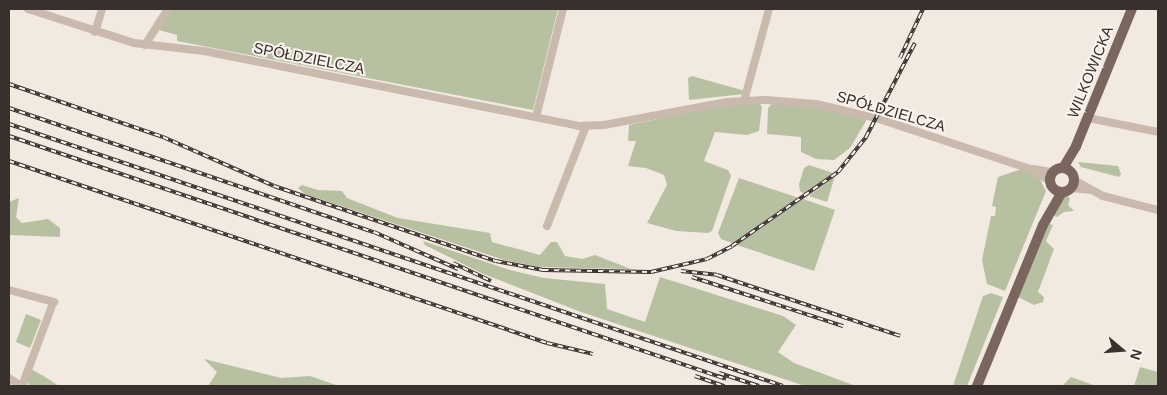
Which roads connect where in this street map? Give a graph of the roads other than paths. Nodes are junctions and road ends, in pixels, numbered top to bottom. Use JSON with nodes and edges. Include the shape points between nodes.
{"nodes":[{"id":1,"x":28,"y":9,"type":"edge"},
{"id":2,"x":102,"y":9,"type":"edge"},
{"id":3,"x":168,"y":9,"type":"edge"},
{"id":4,"x":563,"y":9,"type":"edge"},
{"id":5,"x":769,"y":9,"type":"edge"},
{"id":6,"x":1132,"y":9,"type":"edge"},
{"id":7,"x":47,"y":12,"type":"edge"},
{"id":8,"x":95,"y":32,"type":"junction"},
{"id":9,"x":145,"y":45,"type":"junction"},
{"id":10,"x":744,"y":101,"type":"junction"},
{"id":11,"x":536,"y":117,"type":"junction"},
{"id":12,"x":1088,"y":118,"type":"junction"},
{"id":13,"x":586,"y":126,"type":"junction"},
{"id":14,"x":1158,"y":132,"type":"edge"},
{"id":15,"x":1062,"y":180,"type":"junction"},
{"id":16,"x":1158,"y":210,"type":"edge"},
{"id":17,"x":547,"y":226,"type":"dead end"},
{"id":18,"x":9,"y":290,"type":"edge"},
{"id":19,"x":9,"y":378,"type":"edge"},
{"id":20,"x":21,"y":386,"type":"edge"},
{"id":21,"x":978,"y":386,"type":"edge"}],
"edges":[{"from":1,"to":7,"type":"street","name":"SPÓŁDZIELCZA"},
{"from":2,"to":8,"type":"street"},
{"from":3,"to":9,"type":"street"},
{"from":4,"to":11,"type":"street"},
{"from":5,"to":10,"type":"street"},
{"from":6,"to":12,"type":"main road","name":"WILKOWICKA"},
{"from":7,"to":8,"type":"street","name":"SPÓŁDZIELCZA"},
{"from":8,"to":9,"type":"street","name":"SPÓŁDZIELCZA"},
{"from":9,"to":11,"type":"street","name":"SPÓŁDZIELCZA","via":[[209,52]]},
{"from":10,"to":13,"type":"street","name":"SPÓŁDZIELCZA"},
{"from":10,"to":15,"type":"street","name":"SPÓŁDZIELCZA","via":[[787,101],[846,110]]},
{"from":11,"to":13,"type":"street","name":"SPÓŁDZIELCZA"},
{"from":12,"to":14,"type":"street"},
{"from":12,"to":15,"type":"main road","name":"WILKOWICKA"},
{"from":13,"to":17,"type":"street"},
{"from":15,"to":16,"type":"street","via":[[1127,204]]},
{"from":15,"to":21,"type":"main road","name":"WILKOWICKA"},
{"from":18,"to":20,"type":"street","via":[[54,302]]},
{"from":19,"to":20,"type":"street"}]}
